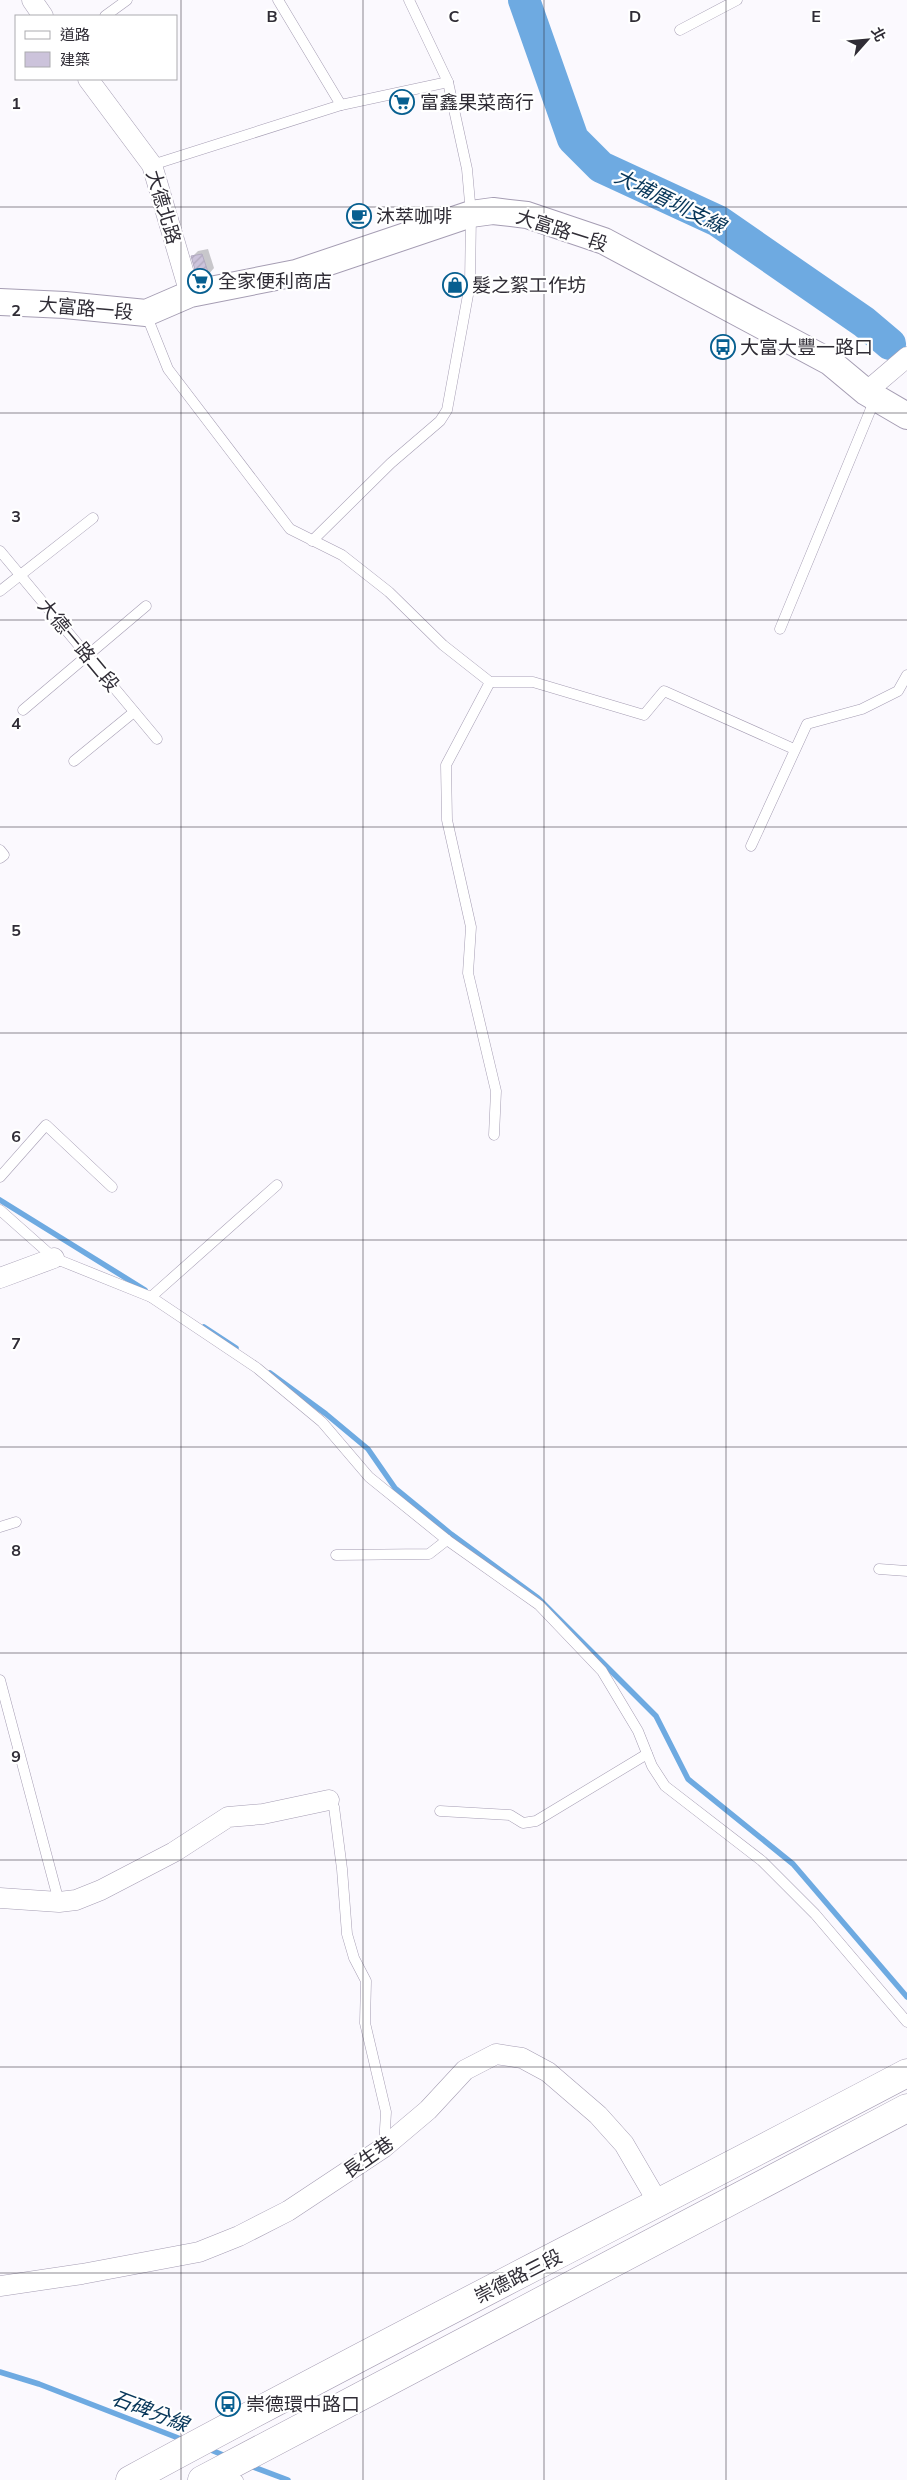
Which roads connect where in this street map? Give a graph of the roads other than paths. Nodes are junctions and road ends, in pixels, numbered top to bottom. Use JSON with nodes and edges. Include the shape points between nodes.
{"nodes":[{"id":1,"x":32,"y":0,"type":"edge"},
{"id":2,"x":126,"y":0,"type":"edge"},
{"id":3,"x":278,"y":0,"type":"edge"},
{"id":4,"x":409,"y":0,"type":"edge"},
{"id":5,"x":737,"y":0,"type":"edge"},
{"id":6,"x":42,"y":15,"type":"edge"},
{"id":7,"x":106,"y":15,"type":"edge"},
{"id":8,"x":680,"y":30,"type":"dead end"},
{"id":9,"x":89,"y":80,"type":"edge"},
{"id":10,"x":448,"y":82,"type":"junction"},
{"id":11,"x":341,"y":105,"type":"junction"},
{"id":12,"x":152,"y":165,"type":"junction"},
{"id":13,"x":471,"y":214,"type":"junction"},
{"id":14,"x":190,"y":294,"type":"junction"},
{"id":15,"x":0,"y":302,"type":"edge"},
{"id":16,"x":146,"y":313,"type":"junction"},
{"id":17,"x":907,"y":357,"type":"edge"},
{"id":18,"x":871,"y":395,"type":"junction"},
{"id":19,"x":907,"y":416,"type":"edge"},
{"id":20,"x":93,"y":518,"type":"dead end"},
{"id":21,"x":312,"y":541,"type":"junction"},
{"id":22,"x":0,"y":551,"type":"edge"},
{"id":23,"x":20,"y":575,"type":"junction"},
{"id":24,"x":0,"y":592,"type":"edge"},
{"id":25,"x":146,"y":606,"type":"dead end"},
{"id":26,"x":780,"y":629,"type":"dead end"},
{"id":27,"x":88,"y":656,"type":"junction"},
{"id":28,"x":907,"y":675,"type":"edge"},
{"id":29,"x":490,"y":682,"type":"junction"},
{"id":30,"x":23,"y":710,"type":"dead end"},
{"id":31,"x":134,"y":712,"type":"junction"},
{"id":32,"x":157,"y":739,"type":"dead end"},
{"id":33,"x":794,"y":749,"type":"junction"},
{"id":34,"x":74,"y":761,"type":"dead end"},
{"id":35,"x":751,"y":846,"type":"dead end"},
{"id":36,"x":0,"y":850,"type":"edge"},
{"id":37,"x":0,"y":858,"type":"edge"},
{"id":38,"x":494,"y":1135,"type":"dead end"},
{"id":39,"x":0,"y":1177,"type":"edge"},
{"id":40,"x":277,"y":1185,"type":"dead end"},
{"id":41,"x":112,"y":1187,"type":"dead end"},
{"id":42,"x":0,"y":1210,"type":"edge"},
{"id":43,"x":54,"y":1258,"type":"junction"},
{"id":44,"x":0,"y":1278,"type":"edge"},
{"id":45,"x":151,"y":1297,"type":"junction"},
{"id":46,"x":16,"y":1522,"type":"dead end"},
{"id":47,"x":0,"y":1527,"type":"edge"},
{"id":48,"x":448,"y":1540,"type":"junction"},
{"id":49,"x":336,"y":1555,"type":"dead end"},
{"id":50,"x":879,"y":1569,"type":"dead end"},
{"id":51,"x":907,"y":1571,"type":"edge"},
{"id":52,"x":0,"y":1680,"type":"edge"},
{"id":53,"x":647,"y":1754,"type":"junction"},
{"id":54,"x":332,"y":1804,"type":"joint"},
{"id":55,"x":440,"y":1811,"type":"dead end"},
{"id":56,"x":0,"y":1898,"type":"edge"},
{"id":57,"x":59,"y":1902,"type":"junction"},
{"id":58,"x":907,"y":2022,"type":"edge"},
{"id":59,"x":907,"y":2072,"type":"edge"},
{"id":60,"x":907,"y":2108,"type":"edge"},
{"id":61,"x":384,"y":2148,"type":"junction"},
{"id":62,"x":659,"y":2204,"type":"junction"},
{"id":63,"x":0,"y":2286,"type":"edge"},
{"id":64,"x":226,"y":2471,"type":"edge"},
{"id":65,"x":130,"y":2480,"type":"edge"}],
"edges":[{"from":1,"to":6,"type":"street"},
{"from":2,"to":7,"type":"lane"},
{"from":3,"to":11,"type":"lane"},
{"from":4,"to":10,"type":"lane"},
{"from":5,"to":8,"type":"lane"},
{"from":9,"to":12,"type":"street","name":"大德北路"},
{"from":10,"to":11,"type":"lane"},
{"from":10,"to":13,"type":"lane","via":[[467,169]]},
{"from":11,"to":12,"type":"lane"},
{"from":12,"to":14,"type":"street","name":"大德北路"},
{"from":13,"to":14,"type":"street","name":"大富路一段","via":[[296,273]]},
{"from":13,"to":18,"type":"street","name":"大富路一段","via":[[493,211],[527,214],[604,241],[830,362]]},
{"from":13,"to":21,"type":"lane","via":[[470,284],[447,410],[440,421],[391,463]]},
{"from":14,"to":16,"type":"street","name":"大富路一段"},
{"from":15,"to":16,"type":"street","name":"大富路一段"},
{"from":16,"to":21,"type":"lane","via":[[168,369],[290,529]]},
{"from":17,"to":18,"type":"street"},
{"from":18,"to":19,"type":"street","name":"大富路一段"},
{"from":18,"to":26,"type":"lane"},
{"from":20,"to":23,"type":"lane"},
{"from":21,"to":29,"type":"lane","via":[[342,555],[389,592],[443,645]]},
{"from":22,"to":23,"type":"lane","name":"大德一路二段"},
{"from":23,"to":24,"type":"lane"},
{"from":23,"to":27,"type":"lane","name":"大德一路二段"},
{"from":25,"to":27,"type":"lane"},
{"from":27,"to":30,"type":"lane"},
{"from":27,"to":31,"type":"lane","name":"大德一路二段"},
{"from":28,"to":33,"type":"lane","via":[[898,691],[862,709],[807,724]]},
{"from":29,"to":33,"type":"lane","via":[[533,682],[644,714],[664,691]]},
{"from":29,"to":38,"type":"lane","via":[[446,765],[447,820],[471,927],[468,973],[496,1091]]},
{"from":31,"to":32,"type":"lane","name":"大德一路二段"},
{"from":31,"to":34,"type":"lane"},
{"from":33,"to":35,"type":"lane"},
{"from":36,"to":37,"type":"lane","via":[[4,855]]},
{"from":39,"to":41,"type":"lane","via":[[46,1125]]},
{"from":40,"to":45,"type":"lane"},
{"from":42,"to":43,"type":"lane"},
{"from":43,"to":44,"type":"street"},
{"from":43,"to":45,"type":"lane"},
{"from":45,"to":48,"type":"lane","via":[[257,1368],[322,1422],[369,1477]]},
{"from":46,"to":47,"type":"lane"},
{"from":48,"to":49,"type":"lane","via":[[429,1554]]},
{"from":48,"to":53,"type":"lane","via":[[539,1605],[602,1671],[638,1731]]},
{"from":50,"to":51,"type":"lane"},
{"from":52,"to":57,"type":"lane"},
{"from":53,"to":55,"type":"lane","via":[[536,1821],[523,1823],[510,1814]]},
{"from":53,"to":58,"type":"lane","via":[[665,1786],[762,1861],[814,1914]]},
{"from":54,"to":57,"type":"street","via":[[228,1817],[174,1852],[101,1890],[76,1900]]},
{"from":54,"to":61,"type":"lane","via":[[347,1934],[354,1958],[366,1981],[365,2023],[386,2112]]},
{"from":56,"to":57,"type":"street"},
{"from":59,"to":62,"type":"main road","name":"崇德路三段"},
{"from":60,"to":64,"type":"main road","name":"崇德路三段"},
{"from":61,"to":62,"type":"street","name":"長生巷","via":[[428,2110],[465,2070],[496,2054],[522,2058],[548,2072],[598,2115],[624,2144]]},
{"from":61,"to":63,"type":"street","name":"長生巷","via":[[288,2211],[199,2252]]},
{"from":62,"to":65,"type":"main road","name":"崇德路三段"}]}
